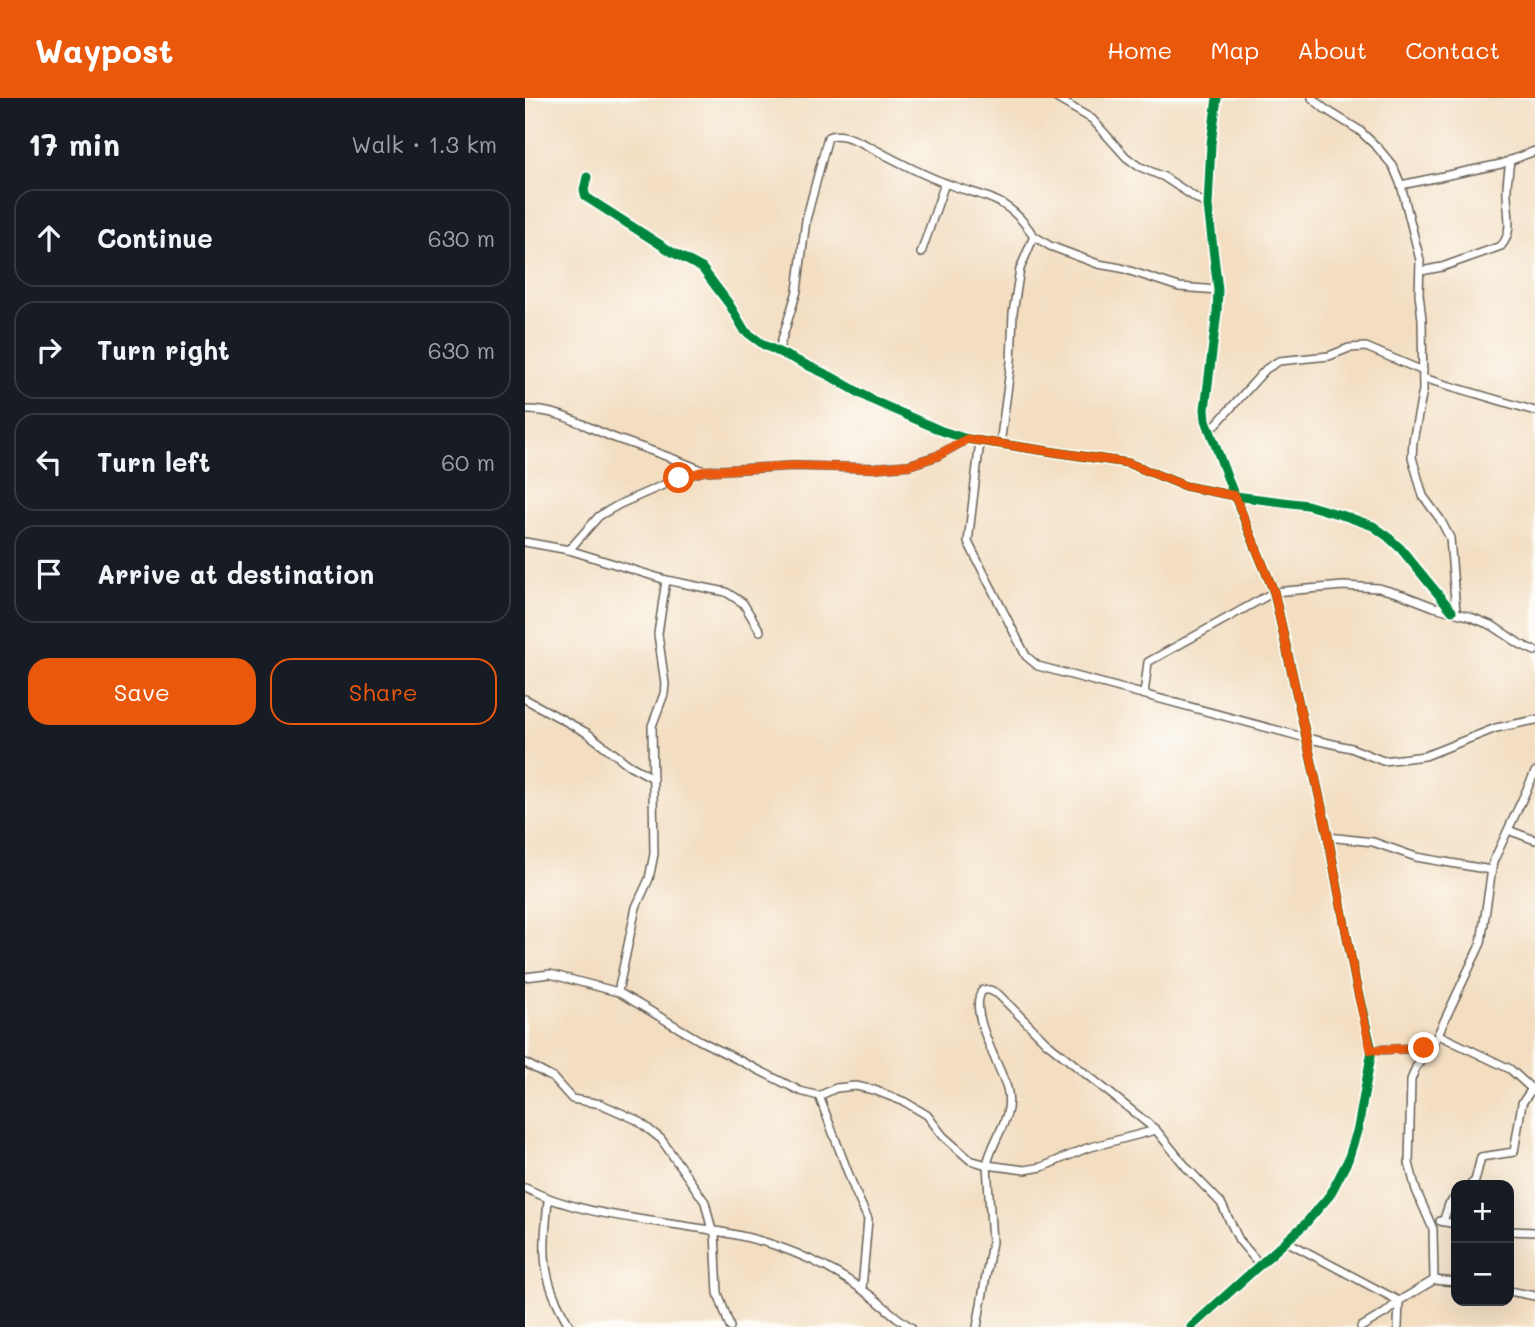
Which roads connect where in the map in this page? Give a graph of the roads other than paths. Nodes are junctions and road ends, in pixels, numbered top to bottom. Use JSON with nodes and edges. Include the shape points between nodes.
{"nodes":[{"id":1,"x":1056,"y":98,"type":"edge"},
{"id":2,"x":1217,"y":98,"type":"edge"},
{"id":3,"x":1313,"y":98,"type":"edge"},
{"id":4,"x":1535,"y":150,"type":"edge"},
{"id":5,"x":1510,"y":160,"type":"junction"},
{"id":6,"x":587,"y":177,"type":"dead end"},
{"id":7,"x":945,"y":183,"type":"junction"},
{"id":8,"x":1401,"y":185,"type":"junction"},
{"id":9,"x":1208,"y":206,"type":"junction"},
{"id":10,"x":1034,"y":236,"type":"junction"},
{"id":11,"x":921,"y":253,"type":"dead end"},
{"id":12,"x":1421,"y":271,"type":"junction"},
{"id":13,"x":1217,"y":290,"type":"junction"},
{"id":14,"x":778,"y":352,"type":"junction"},
{"id":15,"x":1423,"y":374,"type":"junction"},
{"id":16,"x":525,"y":410,"type":"edge"},
{"id":17,"x":1535,"y":411,"type":"edge"},
{"id":18,"x":1210,"y":431,"type":"junction"},
{"id":19,"x":967,"y":439,"type":"junction"},
{"id":20,"x":980,"y":442,"type":"junction"},
{"id":21,"x":1000,"y":445,"type":"junction"},
{"id":22,"x":704,"y":471,"type":"junction"},
{"id":23,"x":1235,"y":496,"type":"junction"},
{"id":24,"x":525,"y":542,"type":"edge"},
{"id":25,"x":569,"y":550,"type":"junction"},
{"id":26,"x":667,"y":580,"type":"junction"},
{"id":27,"x":1274,"y":592,"type":"junction"},
{"id":28,"x":1454,"y":612,"type":"junction"},
{"id":29,"x":759,"y":631,"type":"dead end"},
{"id":30,"x":1535,"y":651,"type":"edge"},
{"id":31,"x":1145,"y":694,"type":"junction"},
{"id":32,"x":525,"y":699,"type":"edge"},
{"id":33,"x":1535,"y":720,"type":"edge"},
{"id":34,"x":1306,"y":738,"type":"junction"},
{"id":35,"x":1535,"y":772,"type":"edge"},
{"id":36,"x":653,"y":778,"type":"junction"},
{"id":37,"x":1509,"y":830,"type":"junction"},
{"id":38,"x":1328,"y":837,"type":"junction"},
{"id":39,"x":1535,"y":840,"type":"edge"},
{"id":40,"x":1491,"y":870,"type":"junction"},
{"id":41,"x":525,"y":977,"type":"edge"},
{"id":42,"x":618,"y":992,"type":"junction"},
{"id":43,"x":1439,"y":1035,"type":"junction"},
{"id":44,"x":1431,"y":1049,"type":"junction"},
{"id":45,"x":1371,"y":1050,"type":"junction"},
{"id":46,"x":525,"y":1063,"type":"edge"},
{"id":47,"x":1533,"y":1090,"type":"edge"},
{"id":48,"x":819,"y":1096,"type":"junction"},
{"id":49,"x":1156,"y":1130,"type":"junction"},
{"id":50,"x":987,"y":1166,"type":"junction"},
{"id":51,"x":1475,"y":1180,"type":"edge"},
{"id":52,"x":525,"y":1188,"type":"edge"},
{"id":53,"x":548,"y":1200,"type":"junction"},
{"id":54,"x":1451,"y":1202,"type":"edge"},
{"id":55,"x":1430,"y":1220,"type":"junction"},
{"id":56,"x":1443,"y":1222,"type":"junction"},
{"id":57,"x":1451,"y":1223,"type":"edge"},
{"id":58,"x":1514,"y":1231,"type":"edge"},
{"id":59,"x":713,"y":1232,"type":"junction"},
{"id":60,"x":1535,"y":1232,"type":"edge"},
{"id":61,"x":1286,"y":1241,"type":"junction"},
{"id":62,"x":1260,"y":1265,"type":"junction"},
{"id":63,"x":1434,"y":1280,"type":"junction"},
{"id":64,"x":1451,"y":1282,"type":"edge"},
{"id":65,"x":862,"y":1289,"type":"junction"},
{"id":66,"x":1514,"y":1292,"type":"edge"},
{"id":67,"x":1535,"y":1296,"type":"edge"},
{"id":68,"x":1399,"y":1301,"type":"junction"},
{"id":69,"x":570,"y":1327,"type":"edge"},
{"id":70,"x":730,"y":1327,"type":"edge"},
{"id":71,"x":911,"y":1327,"type":"edge"},
{"id":72,"x":977,"y":1327,"type":"edge"},
{"id":73,"x":1191,"y":1327,"type":"edge"},
{"id":74,"x":1361,"y":1327,"type":"edge"},
{"id":75,"x":1398,"y":1327,"type":"edge"}],
"edges":[{"from":1,"to":9,"type":"street","via":[[1092,119],[1138,166]]},
{"from":2,"to":9,"type":"street"},
{"from":3,"to":8,"type":"street","via":[[1378,148]]},
{"from":4,"to":5,"type":"street"},
{"from":5,"to":8,"type":"street"},
{"from":5,"to":12,"type":"street","via":[[1507,239],[1501,246]]},
{"from":6,"to":14,"type":"street","via":[[586,197],[702,268],[745,331]]},
{"from":7,"to":10,"type":"street","via":[[1003,204]]},
{"from":7,"to":11,"type":"street"},
{"from":7,"to":14,"type":"street","via":[[858,141],[828,137],[807,220],[797,290]]},
{"from":8,"to":12,"type":"street"},
{"from":9,"to":13,"type":"street"},
{"from":10,"to":13,"type":"street","via":[[1098,264],[1179,287]]},
{"from":10,"to":21,"type":"street","via":[[1020,269]]},
{"from":12,"to":15,"type":"street"},
{"from":13,"to":18,"type":"street","via":[[1205,409]]},
{"from":14,"to":19,"type":"street","via":[[872,400]]},
{"from":15,"to":17,"type":"street"},
{"from":15,"to":18,"type":"street","via":[[1366,347],[1279,361],[1266,369]]},
{"from":15,"to":28,"type":"street","via":[[1412,457],[1423,496],[1450,538]]},
{"from":16,"to":22,"type":"street","via":[[561,414]]},
{"from":18,"to":23,"type":"street"},
{"from":19,"to":20,"type":"street"},
{"from":19,"to":22,"type":"street","via":[[909,465]]},
{"from":20,"to":21,"type":"street"},
{"from":20,"to":31,"type":"street","via":[[968,542],[1026,656],[1038,666]]},
{"from":21,"to":23,"type":"street","via":[[1128,463],[1185,486]]},
{"from":22,"to":25,"type":"street","via":[[599,516]]},
{"from":23,"to":27,"type":"street"},
{"from":23,"to":28,"type":"street","via":[[1307,505],[1373,526],[1401,549]]},
{"from":24,"to":25,"type":"street"},
{"from":25,"to":26,"type":"street"},
{"from":26,"to":29,"type":"street","via":[[735,596]]},
{"from":26,"to":36,"type":"street","via":[[659,634],[665,684],[652,726]]},
{"from":27,"to":28,"type":"street","via":[[1379,588]]},
{"from":27,"to":31,"type":"street","via":[[1153,659],[1146,668]]},
{"from":27,"to":34,"type":"street"},
{"from":28,"to":30,"type":"street","via":[[1493,626]]},
{"from":31,"to":34,"type":"street"},
{"from":32,"to":36,"type":"street","via":[[587,733]]},
{"from":33,"to":34,"type":"street","via":[[1496,728],[1425,756],[1388,762]]},
{"from":34,"to":38,"type":"street"},
{"from":35,"to":37,"type":"street"},
{"from":36,"to":42,"type":"street","via":[[654,854],[636,907]]},
{"from":37,"to":39,"type":"street"},
{"from":37,"to":40,"type":"street"},
{"from":38,"to":40,"type":"street","via":[[1373,842],[1416,856]]},
{"from":38,"to":45,"type":"street"},
{"from":40,"to":43,"type":"street","via":[[1481,943]]},
{"from":41,"to":42,"type":"street","via":[[550,974]]},
{"from":42,"to":48,"type":"street","via":[[782,1083]]},
{"from":43,"to":44,"type":"street"},
{"from":43,"to":47,"type":"street","via":[[1510,1069]]},
{"from":44,"to":45,"type":"street"},
{"from":44,"to":55,"type":"street","via":[[1411,1080],[1409,1163]]},
{"from":45,"to":61,"type":"street","via":[[1348,1160],[1331,1195]]},
{"from":46,"to":59,"type":"street","via":[[553,1079],[572,1099],[601,1104],[637,1120],[661,1139],[705,1202]]},
{"from":47,"to":51,"type":"street","via":[[1522,1103],[1514,1152],[1481,1157]]},
{"from":48,"to":50,"type":"street","via":[[856,1086],[905,1102],[927,1115],[970,1160]]},
{"from":48,"to":65,"type":"street","via":[[868,1219]]},
{"from":49,"to":50,"type":"street","via":[[1087,1148],[1042,1167]]},
{"from":49,"to":50,"type":"street","via":[[1046,1042],[998,994],[983,990],[979,994],[982,1021],[1009,1098]]},
{"from":49,"to":62,"type":"street","via":[[1220,1203],[1239,1240]]},
{"from":50,"to":72,"type":"street","via":[[992,1242]]},
{"from":52,"to":53,"type":"street"},
{"from":53,"to":59,"type":"street"},
{"from":53,"to":69,"type":"street","via":[[547,1274]]},
{"from":54,"to":56,"type":"street"},
{"from":55,"to":56,"type":"street"},
{"from":55,"to":63,"type":"street"},
{"from":56,"to":57,"type":"street"},
{"from":58,"to":60,"type":"street"},
{"from":59,"to":65,"type":"street","via":[[806,1257]]},
{"from":59,"to":70,"type":"street","via":[[718,1293]]},
{"from":61,"to":62,"type":"street"},
{"from":61,"to":68,"type":"street"},
{"from":62,"to":73,"type":"street"},
{"from":63,"to":64,"type":"street"},
{"from":63,"to":68,"type":"street"},
{"from":65,"to":71,"type":"street"},
{"from":66,"to":67,"type":"street"},
{"from":68,"to":74,"type":"street"},
{"from":68,"to":75,"type":"street"}]}
